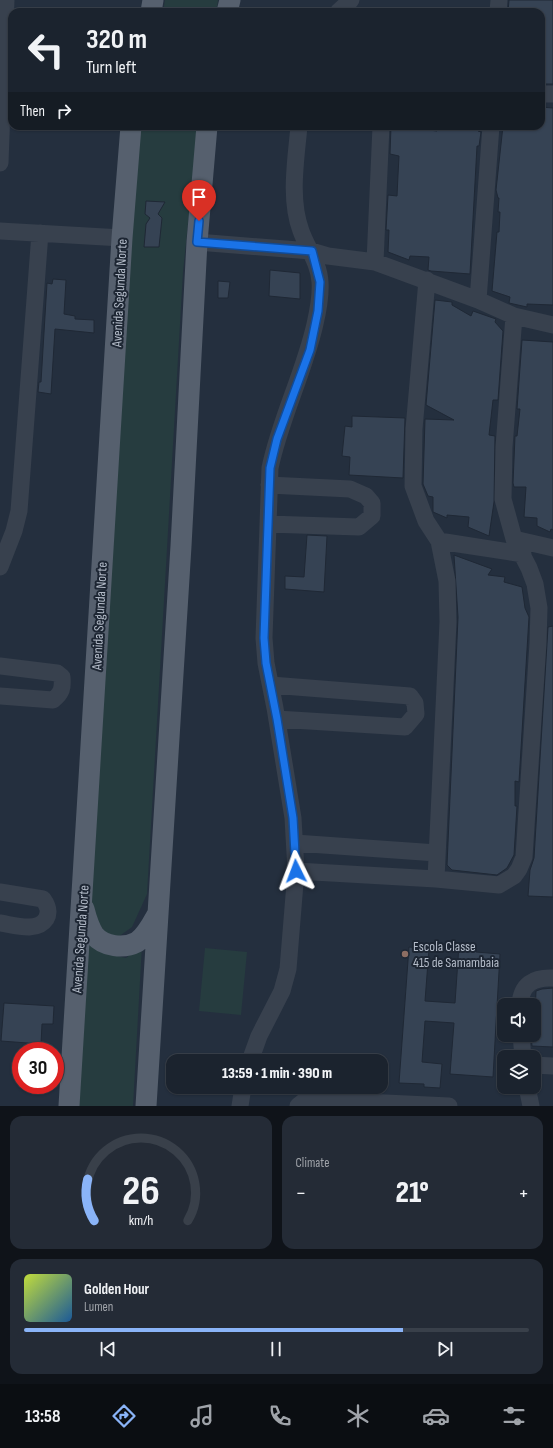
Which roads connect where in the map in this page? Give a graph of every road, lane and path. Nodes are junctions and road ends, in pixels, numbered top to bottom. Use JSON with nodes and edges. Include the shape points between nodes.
{"nodes":[{"id":1,"x":351,"y":0,"type":"edge"},
{"id":2,"x":342,"y":8,"type":"edge"},
{"id":3,"x":4,"y":10,"type":"edge"},
{"id":4,"x":2,"y":104,"type":"edge"},
{"id":5,"x":131,"y":130,"type":"edge"},
{"id":6,"x":207,"y":130,"type":"edge"},
{"id":7,"x":299,"y":130,"type":"edge"},
{"id":8,"x":381,"y":130,"type":"edge"},
{"id":9,"x":491,"y":130,"type":"edge"},
{"id":10,"x":0,"y":163,"type":"edge"},
{"id":11,"x":0,"y":232,"type":"edge"},
{"id":12,"x":40,"y":233,"type":"junction"},
{"id":13,"x":122,"y":238,"type":"junction"},
{"id":14,"x":197,"y":242,"type":"junction"},
{"id":15,"x":312,"y":251,"type":"junction"},
{"id":16,"x":375,"y":262,"type":"junction"},
{"id":17,"x":427,"y":280,"type":"junction"},
{"id":18,"x":478,"y":300,"type":"junction"},
{"id":19,"x":514,"y":316,"type":"junction"},
{"id":20,"x":553,"y":325,"type":"edge"},
{"id":21,"x":269,"y":485,"type":"junction"},
{"id":22,"x":268,"y":524,"type":"junction"},
{"id":23,"x":514,"y":540,"type":"junction"},
{"id":24,"x":439,"y":541,"type":"junction"},
{"id":25,"x":553,"y":548,"type":"edge"},
{"id":26,"x":523,"y":554,"type":"junction"},
{"id":27,"x":0,"y":567,"type":"edge"},
{"id":28,"x":0,"y":666,"type":"edge"},
{"id":29,"x":271,"y":685,"type":"junction"},
{"id":30,"x":0,"y":696,"type":"edge"},
{"id":31,"x":277,"y":719,"type":"junction"},
{"id":32,"x":295,"y":843,"type":"junction"},
{"id":33,"x":437,"y":853,"type":"junction"},
{"id":34,"x":296,"y":871,"type":"junction"},
{"id":35,"x":436,"y":879,"type":"junction"},
{"id":36,"x":0,"y":892,"type":"edge"},
{"id":37,"x":82,"y":902,"type":"junction"},
{"id":38,"x":158,"y":914,"type":"junction"},
{"id":39,"x":0,"y":923,"type":"edge"},
{"id":40,"x":553,"y":978,"type":"edge"},
{"id":41,"x":520,"y":998,"type":"edge"},
{"id":42,"x":253,"y":1054,"type":"edge"},
{"id":43,"x":541,"y":1065,"type":"edge"},
{"id":44,"x":553,"y":1066,"type":"edge"},
{"id":45,"x":241,"y":1094,"type":"edge"},
{"id":46,"x":528,"y":1094,"type":"edge"},
{"id":47,"x":69,"y":1106,"type":"edge"},
{"id":48,"x":146,"y":1106,"type":"edge"},
{"id":49,"x":240,"y":1106,"type":"edge"},
{"id":50,"x":298,"y":1106,"type":"edge"},
{"id":51,"x":449,"y":1106,"type":"edge"},
{"id":52,"x":531,"y":1106,"type":"edge"}],
"edges":[{"from":1,"to":2,"type":"street"},
{"from":3,"to":4,"type":"street"},
{"from":4,"to":10,"type":"street"},
{"from":5,"to":13,"type":"main road","name":"Avenida Segunda Norte"},
{"from":6,"to":14,"type":"main road"},
{"from":7,"to":15,"type":"street","via":[[295,172],[296,212],[301,232]]},
{"from":8,"to":16,"type":"street"},
{"from":9,"to":18,"type":"street"},
{"from":11,"to":12,"type":"street"},
{"from":12,"to":13,"type":"street"},
{"from":12,"to":27,"type":"street","via":[[19,511]]},
{"from":13,"to":37,"type":"main road","name":"Avenida Segunda Norte"},
{"from":14,"to":15,"type":"street"},
{"from":14,"to":38,"type":"main road"},
{"from":15,"to":16,"type":"street","via":[[328,256]]},
{"from":15,"to":21,"type":"street","via":[[320,282],[318,311],[310,350],[274,448]]},
{"from":16,"to":17,"type":"street"},
{"from":17,"to":18,"type":"street"},
{"from":17,"to":24,"type":"street","via":[[414,429],[413,486],[426,520]]},
{"from":18,"to":19,"type":"street"},
{"from":19,"to":20,"type":"street"},
{"from":19,"to":23,"type":"street","via":[[504,447],[503,499]]},
{"from":21,"to":22,"type":"street"},
{"from":21,"to":22,"type":"street","via":[[350,489],[366,496],[372,503],[372,516],[359,527]]},
{"from":22,"to":29,"type":"street","via":[[264,638]]},
{"from":23,"to":25,"type":"street"},
{"from":23,"to":26,"type":"street"},
{"from":24,"to":26,"type":"street"},
{"from":24,"to":33,"type":"street","via":[[447,581],[448,622]]},
{"from":26,"to":35,"type":"street","via":[[534,584],[539,608],[524,857],[514,876],[499,885]]},
{"from":28,"to":30,"type":"street","via":[[57,672],[62,677],[63,686],[61,694],[53,700]]},
{"from":29,"to":31,"type":"street"},
{"from":29,"to":31,"type":"street","via":[[410,696],[415,703],[416,714],[405,727]]},
{"from":31,"to":32,"type":"street"},
{"from":32,"to":33,"type":"street"},
{"from":32,"to":34,"type":"street"},
{"from":33,"to":35,"type":"street"},
{"from":34,"to":35,"type":"street"},
{"from":34,"to":42,"type":"street","via":[[288,969],[282,991]]},
{"from":36,"to":39,"type":"street","via":[[43,899],[48,906],[48,915],[42,924],[35,927]]},
{"from":37,"to":38,"type":"main road","via":[[94,935],[115,946],[137,942]]},
{"from":37,"to":47,"type":"main road","name":"Avenida Segunda Norte"},
{"from":38,"to":48,"type":"main road"},
{"from":40,"to":41,"type":"street","via":[[535,979],[528,984]]},
{"from":43,"to":44,"type":"street"},
{"from":45,"to":49,"type":"street"},
{"from":46,"to":52,"type":"street"},
{"from":50,"to":51,"type":"street","via":[[307,1101],[322,1100]]}]}
